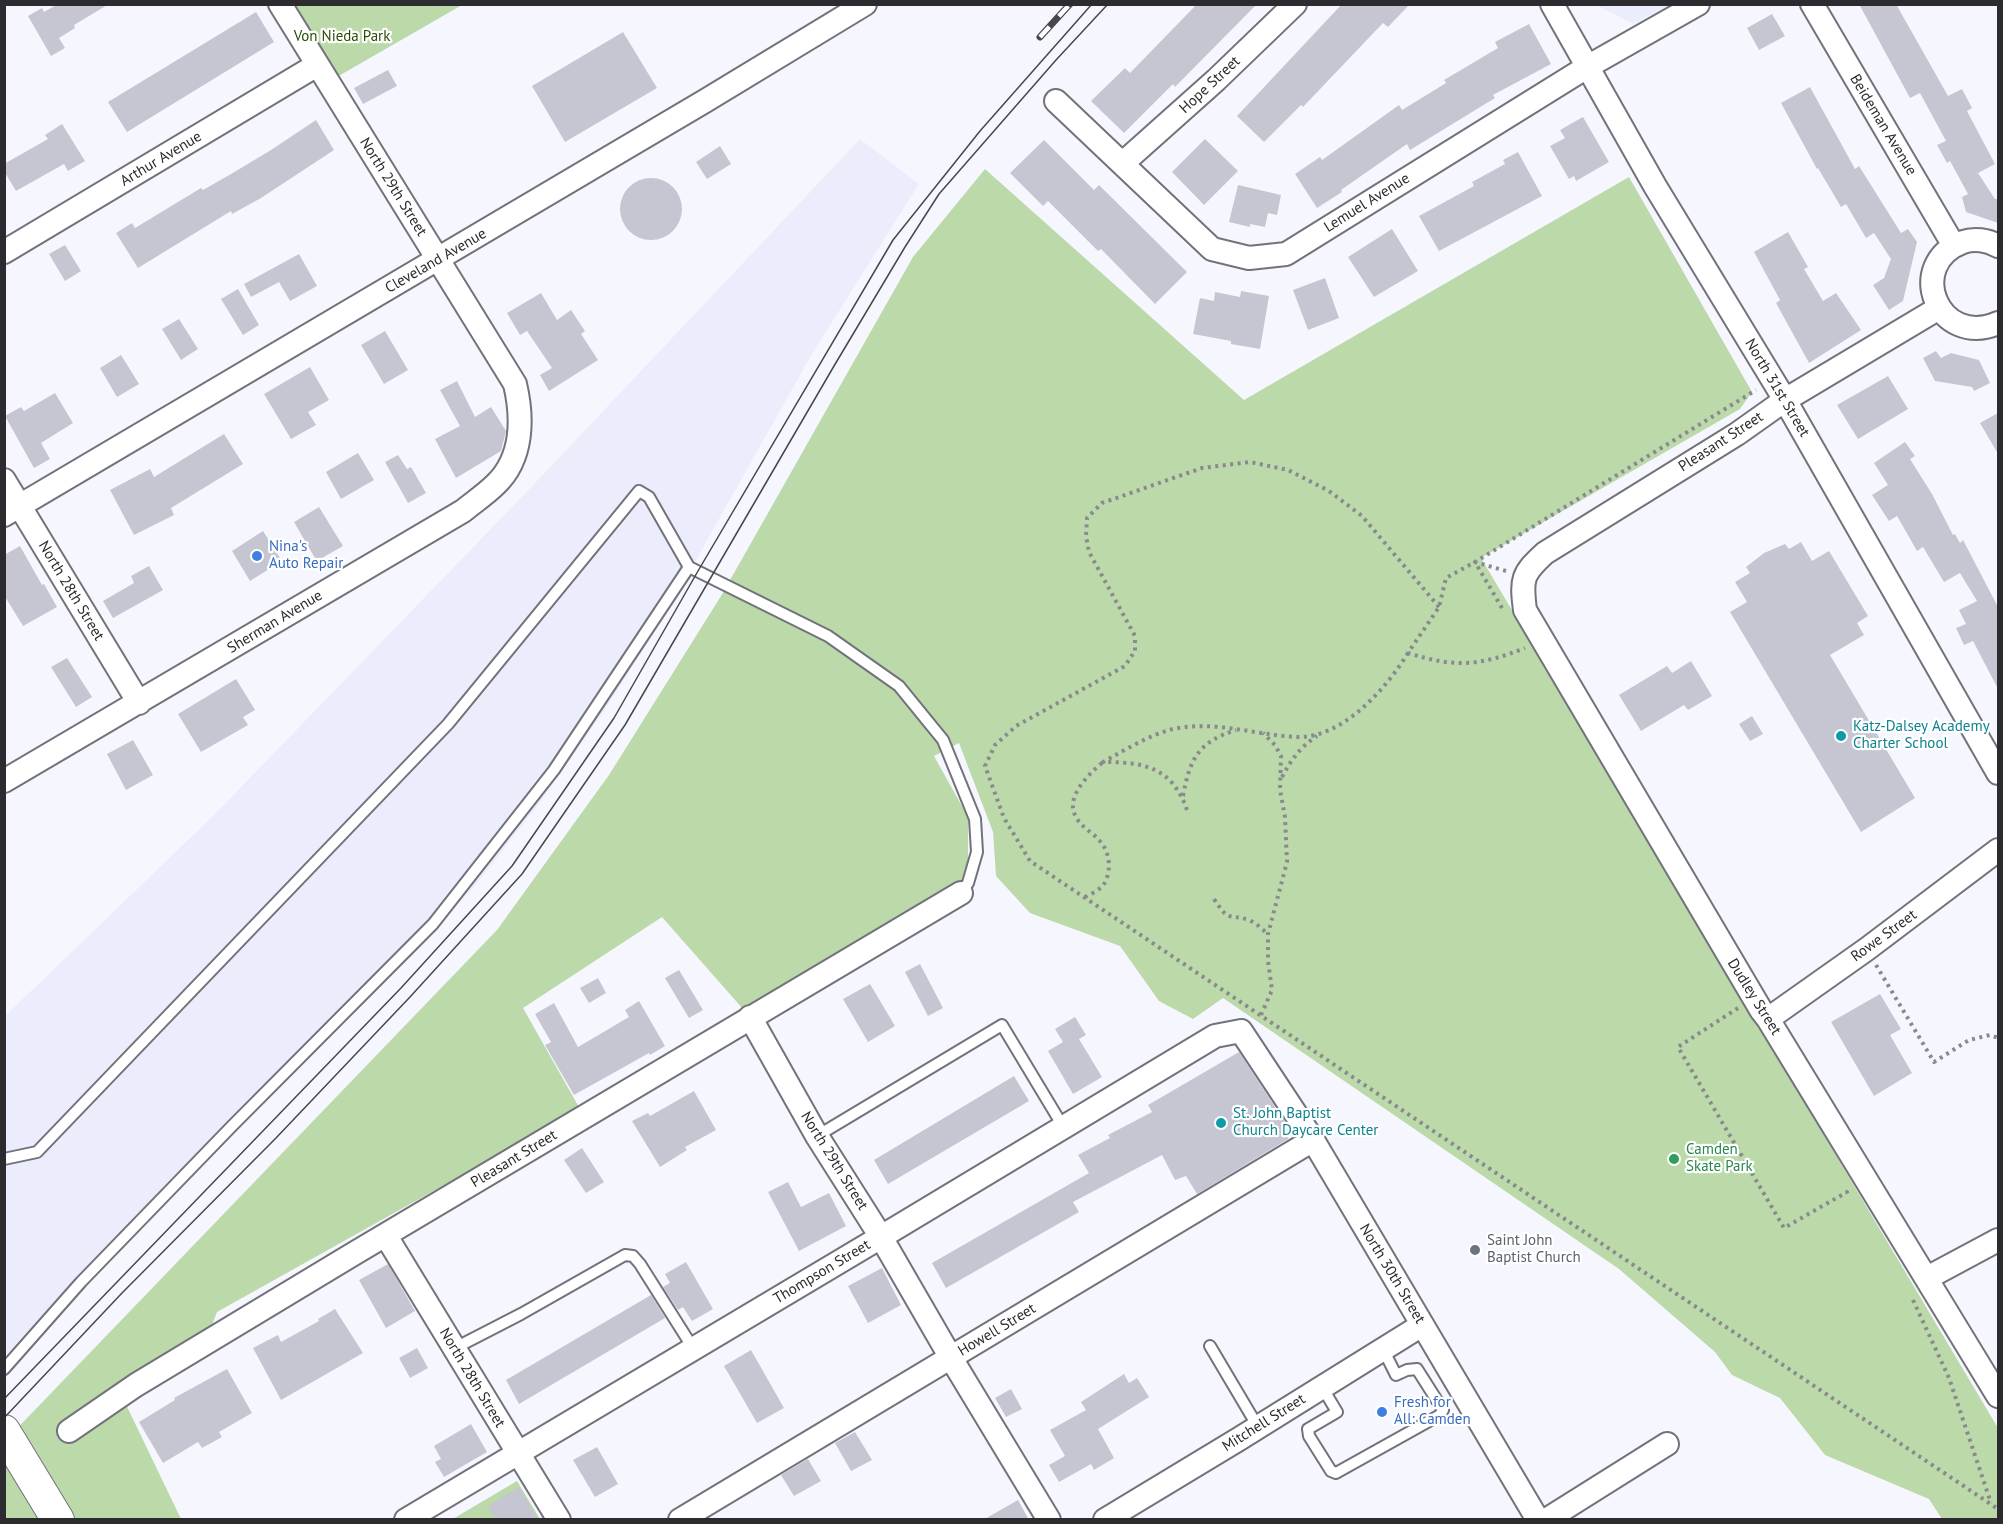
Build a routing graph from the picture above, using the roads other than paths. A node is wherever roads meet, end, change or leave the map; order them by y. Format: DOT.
graph roads {
  1 [pos="280,4"];
  2 [pos="865,4"];
  3 [pos="1295,4"];
  4 [pos="1552,4"];
  5 [pos="1698,4"];
  6 [pos="1812,4"];
  7 [pos="317,65"];
  8 [pos="1587,67"];
  9 [pos="1056,101"];
  10 [pos="1123,163"];
  11 [pos="1954,246"];
  12 [pos="1998,246"];
  13 [pos="4,252"];
  14 [pos="438,260"];
  15 [pos="1939,308"];
  16 [pos="1998,323"];
  17 [pos="1785,400"];
  18 [pos="518,438"];
  19 [pos="4,480"];
  20 [pos="12,510"];
  21 [pos="689,567"];
  22 [pos="1523,584"];
  23 [pos="139,703"];
  24 [pos="1998,773"];
  25 [pos="4,781"];
  26 [pos="1998,850"];
  27 [pos="962,893"];
  28 [pos="750,1017"];
  29 [pos="1768,1019"];
  30 [pos="1241,1030"];
  31 [pos="1065,1128"];
  32 [pos="817,1136"];
  33 [pos="1313,1140"];
  34 [pos="4,1159"];
  35 [pos="386,1236"];
  36 [pos="881,1237"];
  37 [pos="1998,1240"];
  38 [pos="1927,1278"];
  39 [pos="1422,1324"];
  40 [pos="1210,1346"];
  41 [pos="455,1348"];
  42 [pos="693,1348"];
  43 [pos="1383,1349"];
  44 [pos="951,1358"];
  45 [pos="4,1369"];
  46 [pos="1322,1387"];
  47 [pos="1998,1396"];
  48 [pos="1258,1427"];
  49 [pos="4,1431"];
  50 [pos="69,1431"];
  51 [pos="1667,1444"];
  52 [pos="518,1452"];
  53 [pos="1116,1517"];
  54 [pos="58,1520"];
  55 [pos="406,1520"];
  56 [pos="559,1520"];
  57 [pos="680,1520"];
  58 [pos="1049,1520"];
  59 [pos="1538,1520"];
  60 [pos="1546,1520"];
  1 -- 7 [label="street, North 29th Street"];
  2 -- 14 [label="street, Cleveland Avenue"];
  3 -- 10 [label="street, Hope Street"];
  4 -- 8 [label="street, North 31st Street"];
  5 -- 8 [label="street, Lemuel Avenue"];
  6 -- 11 [label="street, Beideman Avenue"];
  7 -- 13 [label="street, Arthur Avenue"];
  7 -- 14 [label="street, North 29th Street"];
  8 -- 10 [label="street, Lemuel Avenue"];
  8 -- 17 [label="street, North 31st Street"];
  9 -- 10 [label="street, Lemuel Avenue"];
  11 -- 12 [label="street"];
  11 -- 15 [label="street"];
  14 -- 18 [label="street, North 29th Street"];
  14 -- 20 [label="street, Cleveland Avenue"];
  15 -- 16 [label="street"];
  15 -- 17 [label="street, Pleasant Street"];
  17 -- 22 [label="street, Pleasant Street"];
  17 -- 24 [label="street, North 31st Street"];
  18 -- 23 [label="street, Sherman Avenue"];
  19 -- 20 [label="street, North 28th Street"];
  20 -- 23 [label="street, North 28th Street"];
  21 -- 27 [label="lane"];
  21 -- 34 [label="lane"];
  21 -- 45 [label="lane"];
  22 -- 29 [label="street, Dudley Street"];
  23 -- 25 [label="street, Sherman Avenue"];
  26 -- 29 [label="street, Rowe Street"];
  27 -- 28 [label="street, Pleasant Street"];
  28 -- 32 [label="street, North 29th Street"];
  28 -- 35 [label="street, Pleasant Street"];
  29 -- 38 [label="street, Dudley Street"];
  30 -- 31 [label="street, Thompson Street"];
  30 -- 33 [label="street, North 30th Street"];
  31 -- 32 [label="lane"];
  31 -- 36 [label="street, Thompson Street"];
  32 -- 36 [label="street, North 29th Street"];
  33 -- 39 [label="street, North 30th Street"];
  33 -- 44 [label="street, Howell Street"];
  35 -- 41 [label="street, North 28th Street"];
  35 -- 50 [label="street, Pleasant Street"];
  36 -- 42 [label="street, Thompson Street"];
  36 -- 44 [label="street, North 29th Street"];
  37 -- 38 [label="street"];
  38 -- 47 [label="street, Dudley Street"];
  39 -- 43 [label="street, Mitchell Street"];
  39 -- 59 [label="street, North 30th Street"];
  40 -- 48 [label="lane"];
  41 -- 42 [label="lane"];
  41 -- 52 [label="street, North 28th Street"];
  42 -- 52 [label="street, Thompson Street"];
  43 -- 46 [label="street, Mitchell Street"];
  43 -- 46 [label="lane"];
  44 -- 57 [label="street, Howell Street"];
  44 -- 58 [label="street, North 29th Street"];
  46 -- 48 [label="street, Mitchell Street"];
  48 -- 53 [label="street, Mitchell Street"];
  49 -- 54 [label="main road"];
  51 -- 60 [label="street"];
  52 -- 55 [label="street, Thompson Street"];
  52 -- 56 [label="street, North 28th Street"];
}
